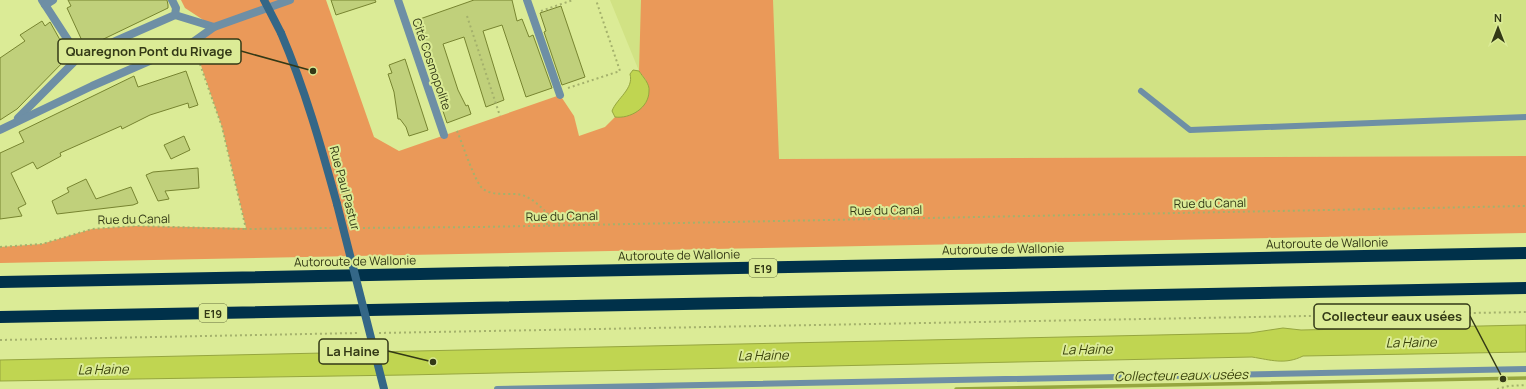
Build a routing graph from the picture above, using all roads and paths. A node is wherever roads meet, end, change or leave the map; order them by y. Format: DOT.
graph roads {
  1 [pos="53,0"];
  2 [pos="172,0"];
  3 [pos="264,0"];
  4 [pos="289,0"];
  5 [pos="398,0"];
  6 [pos="527,0"];
  7 [pos="573,0"];
  8 [pos="596,0"];
  9 [pos="44,3"];
  10 [pos="175,11"];
  11 [pos="532,14"];
  12 [pos="467,16"];
  13 [pos="214,27"];
  14 [pos="193,42"];
  15 [pos="79,57"];
  16 [pos="1142,91"];
  17 [pos="560,93"];
  18 [pos="500,116"];
  19 [pos="1526,117"];
  20 [pos="13,123"];
  21 [pos="0,130"];
  22 [pos="457,131"];
  23 [pos="444,135"];
  24 [pos="1526,206"];
  25 [pos="547,213"];
  26 [pos="562,225"];
  27 [pos="547,226"];
  28 [pos="340,228"];
  29 [pos="347,228"];
  30 [pos="246,229"];
  31 [pos="0,247"];
  32 [pos="1526,253"];
  33 [pos="0,282"];
  34 [pos="1526,288"];
  35 [pos="1526,312"];
  36 [pos="0,317"];
  37 [pos="360,333"];
  38 [pos="376,333"];
  39 [pos="0,340"];
  40 [pos="1526,369"];
  41 [pos="1526,385"];
  42 [pos="384,389"];
  43 [pos="497,389"];
  44 [pos="1497,389"];
  1 -- 9 [label="street"];
  2 -- 10 [label="street"];
  3 -- 42 [label="main road, Rue Paul Pastur, bridge"];
  4 -- 13 [label="street"];
  5 -- 23 [label="street, Cité Cosmopolite"];
  6 -- 11 [label="street"];
  7 -- 11 [label="path"];
  8 -- 17 [label="path"];
  9 -- 15 [label="street"];
  10 -- 13 [label="street"];
  10 -- 15 [label="street"];
  11 -- 17 [label="street"];
  12 -- 18 [label="path"];
  13 -- 14 [label="street"];
  14 -- 20 [label="street"];
  14 -- 30 [label="path"];
  15 -- 20 [label="street"];
  16 -- 19 [label="lane"];
  20 -- 21 [label="street"];
  22 -- 25 [label="path"];
  24 -- 26 [label="path, Rue du Canal"];
  25 -- 26 [label="path"];
  25 -- 27 [label="path"];
  26 -- 27 [label="path, Rue du Canal"];
  27 -- 29 [label="path, Rue du Canal"];
  28 -- 30 [label="path, Rue du Canal"];
  30 -- 31 [label="path, Rue du Canal"];
  32 -- 33 [label="highway, Autoroute de Wallonie / E19"];
  34 -- 36 [label="highway, E19"];
  35 -- 38 [label="path"];
  37 -- 39 [label="path"];
  40 -- 43 [label="lane"];
  41 -- 44 [label="path"];
}
